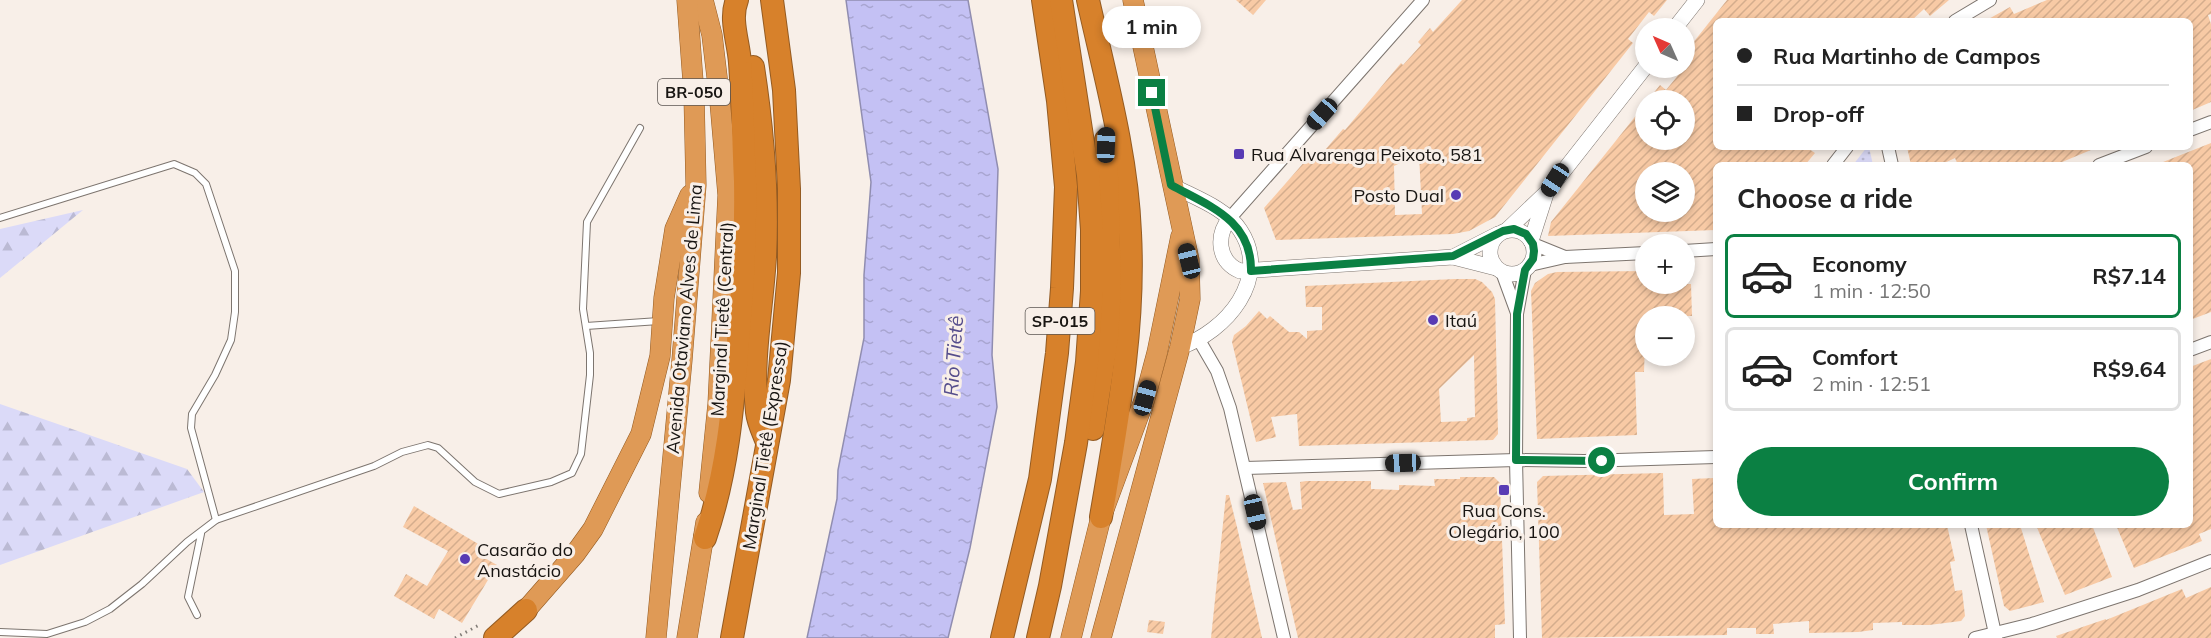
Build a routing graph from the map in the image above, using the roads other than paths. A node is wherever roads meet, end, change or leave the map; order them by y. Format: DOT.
graph roads {
  1 [pos="687,0"];
  2 [pos="703,0"];
  3 [pos="738,0"];
  4 [pos="743,0"];
  5 [pos="772,0"];
  6 [pos="1043,0"];
  7 [pos="1061,0"];
  8 [pos="1088,0"];
  9 [pos="1133,0"];
  10 [pos="1423,0"];
  11 [pos="1697,0"];
  12 [pos="1990,0"];
  13 [pos="1683,18"];
  14 [pos="1959,18"];
  15 [pos="1637,78"];
  16 [pos="1108,91"];
  17 [pos="2211,122"];
  18 [pos="640,128"];
  19 [pos="2193,129"];
  20 [pos="1845,150"];
  21 [pos="2138,150"];
  22 [pos="1835,162"];
  23 [pos="2107,162"];
  24 [pos="696,185"];
  25 [pos="1171,185"];
  26 [pos="1547,192"];
  27 [pos="0,218"];
  28 [pos="1230,218"];
  29 [pos="1182,231"];
  30 [pos="1503,232"];
  31 [pos="1532,243"];
  32 [pos="1713,249"];
  33 [pos="1695,250"];
  34 [pos="1635,254"];
  35 [pos="1453,256"];
  36 [pos="1564,257"];
  37 [pos="1528,267"];
  38 [pos="1499,270"];
  39 [pos="1251,271"];
  40 [pos="1517,314"];
  41 [pos="662,321"];
  42 [pos="586,326"];
  43 [pos="1199,340"];
  44 [pos="2211,342"];
  45 [pos="1180,347"];
  46 [pos="2193,349"];
  47 [pos="768,445"];
  48 [pos="1713,457"];
  49 [pos="1516,460"];
  50 [pos="1245,468"];
  51 [pos="1101,517"];
  52 [pos="216,520"];
  53 [pos="1972,528"];
  54 [pos="201,534"];
  55 [pos="705,538"];
  56 [pos="2211,561"];
  57 [pos="1050,585"];
  58 [pos="526,610"];
  59 [pos="197,615"];
  60 [pos="489,630"];
  61 [pos="0,632"];
  62 [pos="1996,635"];
  63 [pos="656,638"];
  64 [pos="687,638"];
  65 [pos="732,638"];
  66 [pos="1002,638"];
  67 [pos="1038,638"];
  68 [pos="1071,638"];
  69 [pos="1101,638"];
  70 [pos="1284,638"];
  71 [pos="1520,638"];
  72 [pos="1975,638"];
  1 -- 24 [label="highway, Avenida Otaviano Alves de Lima / BR-050"];
  2 -- 55 [label="highway, Marginal Tietê (Central)"];
  3 -- 55 [label="highway"];
  4 -- 47 [label="highway"];
  5 -- 47 [label="highway, Marginal Tietê (Expressa)"];
  6 -- 66 [label="highway, SP-015"];
  7 -- 57 [label="highway"];
  8 -- 16 [label="highway"];
  9 -- 25 [label="highway"];
  10 -- 28 [label="street"];
  11 -- 13 [label="street"];
  12 -- 14 [label="street"];
  15 -- 26 [label="street"];
  16 -- 51 [label="highway"];
  16 -- 57 [label="highway"];
  17 -- 19 [label="street"];
  18 -- 42 [label="lane"];
  20 -- 22 [label="street"];
  21 -- 23 [label="street"];
  24 -- 41 [label="highway"];
  24 -- 63 [label="highway, Avenida Otaviano Alves de Lima"];
  25 -- 28 [label="street"];
  25 -- 29 [label="highway"];
  26 -- 30 [label="street"];
  26 -- 31 [label="street"];
  27 -- 52 [label="lane"];
  28 -- 39 [label="street"];
  28 -- 39 [label="street"];
  29 -- 45 [label="highway"];
  29 -- 51 [label="highway"];
  30 -- 31 [label="street"];
  30 -- 35 [label="street"];
  30 -- 38 [label="street"];
  31 -- 36 [label="street"];
  31 -- 37 [label="street"];
  32 -- 33 [label="street"];
  34 -- 36 [label="street"];
  35 -- 38 [label="street"];
  35 -- 39 [label="street"];
  36 -- 37 [label="street"];
  37 -- 38 [label="street"];
  37 -- 40 [label="street"];
  38 -- 40 [label="street"];
  39 -- 43 [label="street"];
  40 -- 49 [label="street"];
  41 -- 42 [label="lane"];
  41 -- 58 [label="highway"];
  42 -- 52 [label="lane"];
  43 -- 45 [label="street"];
  43 -- 50 [label="street"];
  44 -- 46 [label="street"];
  45 -- 69 [label="highway"];
  47 -- 65 [label="highway, Marginal Tietê (Expressa)"];
  48 -- 49 [label="street"];
  49 -- 50 [label="street"];
  49 -- 71 [label="street"];
  50 -- 70 [label="street"];
  51 -- 68 [label="highway"];
  52 -- 54 [label="lane"];
  53 -- 62 [label="street"];
  54 -- 59 [label="lane"];
  54 -- 61 [label="lane"];
  55 -- 64 [label="highway, Marginal Tietê (Central)"];
  56 -- 62 [label="street"];
  57 -- 67 [label="highway"];
  58 -- 60 [label="highway"];
  62 -- 72 [label="street"];
}
